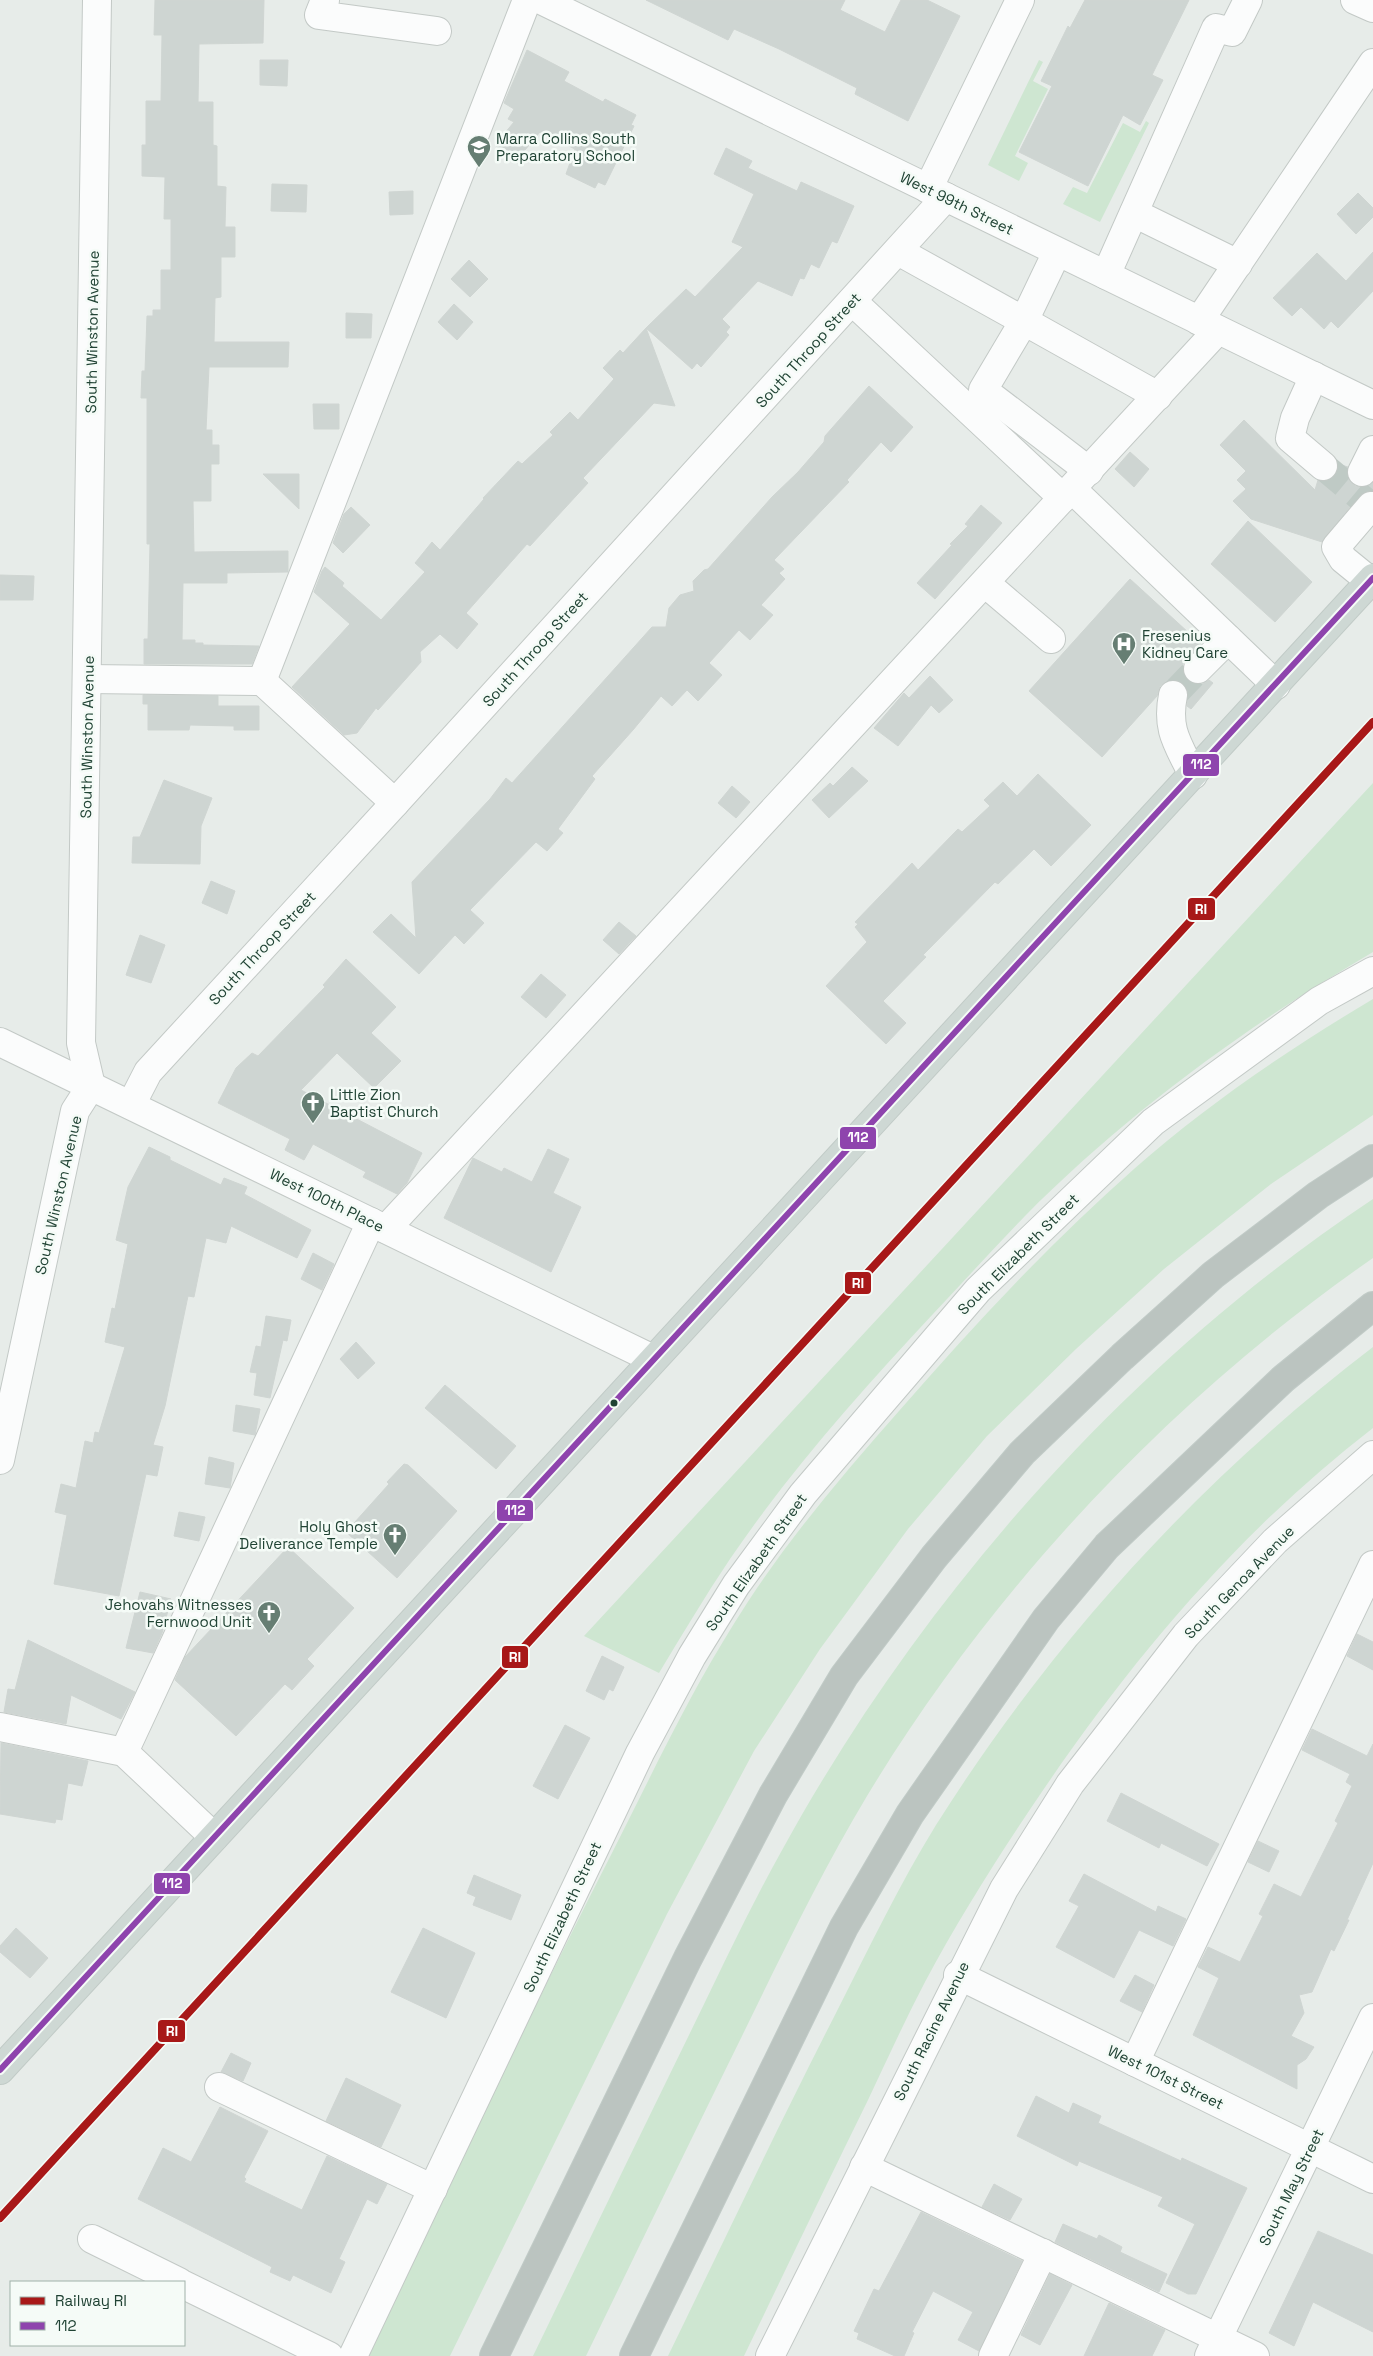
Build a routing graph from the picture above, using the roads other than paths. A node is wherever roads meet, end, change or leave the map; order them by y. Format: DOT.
graph roads {
  1 [pos="97,0"];
  2 [pos="325,0"];
  3 [pos="527,0"];
  4 [pos="541,0"];
  5 [pos="1248,0"];
  6 [pos="1355,0"];
  7 [pos="1015,2"];
  8 [pos="1373,8"];
  9 [pos="437,31"];
  10 [pos="1373,63"];
  11 [pos="937,193"];
  12 [pos="1134,213"];
  13 [pos="898,251"];
  14 [pos="1057,252"];
  15 [pos="1238,264"];
  16 [pos="1106,275"];
  17 [pos="852,301"];
  18 [pos="1024,321"];
  19 [pos="1209,326"];
  20 [pos="1314,376"];
  21 [pos="1158,396"];
  22 [pos="1373,405"];
  23 [pos="1323,466"];
  24 [pos="1075,486"];
  25 [pos="1370,505"];
  26 [pos="1371,580"];
  27 [pos="985,583"];
  28 [pos="1051,639"];
  29 [pos="1228,639"];
  30 [pos="1198,669"];
  31 [pos="88,679"];
  32 [pos="262,681"];
  33 [pos="1276,685"];
  34 [pos="1173,695"];
  35 [pos="1193,775"];
  36 [pos="396,803"];
  37 [pos="1373,971"];
  38 [pos="0,1042"];
  39 [pos="91,1086"];
  40 [pos="131,1105"];
  41 [pos="1373,1159"];
  42 [pos="378,1225"];
  43 [pos="1373,1306"];
  44 [pos="653,1359"];
  45 [pos="1373,1455"];
  46 [pos="0,1460"];
  47 [pos="1373,1565"];
  48 [pos="1118,1721"];
  49 [pos="0,1727"];
  50 [pos="124,1752"];
  51 [pos="214,1836"];
  52 [pos="958,1975"];
  53 [pos="1373,2018"];
  54 [pos="1135,2062"];
  55 [pos="0,2070"];
  56 [pos="219,2087"];
  57 [pos="1310,2148"];
  58 [pos="864,2167"];
  59 [pos="1373,2179"];
  60 [pos="433,2189"];
  61 [pos="92,2239"];
  62 [pos="1043,2254"];
  63 [pos="177,2281"];
  64 [pos="185,2285"];
  65 [pos="1213,2347"];
  66 [pos="329,2356"];
  67 [pos="354,2356"];
  68 [pos="494,2356"];
  69 [pos="634,2356"];
  70 [pos="770,2356"];
  71 [pos="993,2356"];
  72 [pos="1255,2356"];
  1 -- 31 [label="street, South Winston Avenue"];
  2 -- 9 [label="street"];
  3 -- 32 [label="street"];
  4 -- 11 [label="street, West 99th Street"];
  5 -- 12 [label="street"];
  6 -- 8 [label="street"];
  7 -- 11 [label="street, South Throop Street"];
  10 -- 15 [label="street"];
  11 -- 13 [label="street, South Throop Street"];
  11 -- 14 [label="street, West 99th Street"];
  12 -- 15 [label="street"];
  12 -- 16 [label="street"];
  13 -- 17 [label="street, South Throop Street"];
  13 -- 18 [label="street"];
  14 -- 16 [label="street, West 99th Street"];
  14 -- 18 [label="street"];
  15 -- 19 [label="street"];
  16 -- 19 [label="street, West 99th Street"];
  17 -- 24 [label="street"];
  17 -- 36 [label="street, South Throop Street"];
  18 -- 21 [label="street"];
  18 -- 24 [label="street"];
  19 -- 20 [label="street, West 99th Street"];
  19 -- 21 [label="street"];
  20 -- 22 [label="street, West 99th Street"];
  20 -- 23 [label="street"];
  21 -- 24 [label="street"];
  24 -- 27 [label="street"];
  24 -- 29 [label="street"];
  25 -- 26 [label="street"];
  26 -- 33 [label="main road"];
  27 -- 28 [label="street"];
  27 -- 42 [label="street"];
  29 -- 30 [label="street"];
  29 -- 33 [label="street"];
  31 -- 32 [label="street"];
  31 -- 39 [label="street, South Winston Avenue"];
  32 -- 36 [label="street"];
  33 -- 35 [label="main road"];
  34 -- 35 [label="street"];
  35 -- 44 [label="main road"];
  36 -- 40 [label="street, South Throop Street"];
  37 -- 60 [label="street, South Elizabeth Street"];
  38 -- 39 [label="street, West 100th Place"];
  39 -- 40 [label="street, West 100th Place"];
  39 -- 46 [label="street, South Winston Avenue"];
  40 -- 42 [label="street, West 100th Place"];
  41 -- 68 [label="highway"];
  42 -- 44 [label="street, West 100th Place"];
  42 -- 50 [label="street"];
  43 -- 69 [label="highway"];
  44 -- 51 [label="main road"];
  45 -- 48 [label="street, South Genoa Avenue"];
  47 -- 54 [label="street"];
  48 -- 52 [label="street, South Racine Avenue"];
  49 -- 50 [label="street"];
  50 -- 51 [label="street"];
  51 -- 55 [label="main road"];
  52 -- 54 [label="street, West 101st Street"];
  52 -- 58 [label="street, South Racine Avenue"];
  53 -- 57 [label="street, South May Street"];
  54 -- 57 [label="street, West 101st Street"];
  56 -- 60 [label="street"];
  57 -- 59 [label="street, West 101st Street"];
  57 -- 65 [label="street, South May Street"];
  58 -- 62 [label="street"];
  58 -- 70 [label="street, South Racine Avenue"];
  60 -- 67 [label="street, South Elizabeth Street"];
  61 -- 63 [label="street"];
  62 -- 65 [label="street"];
  62 -- 71 [label="street"];
  64 -- 66 [label="street"];
  65 -- 72 [label="street"];
}
